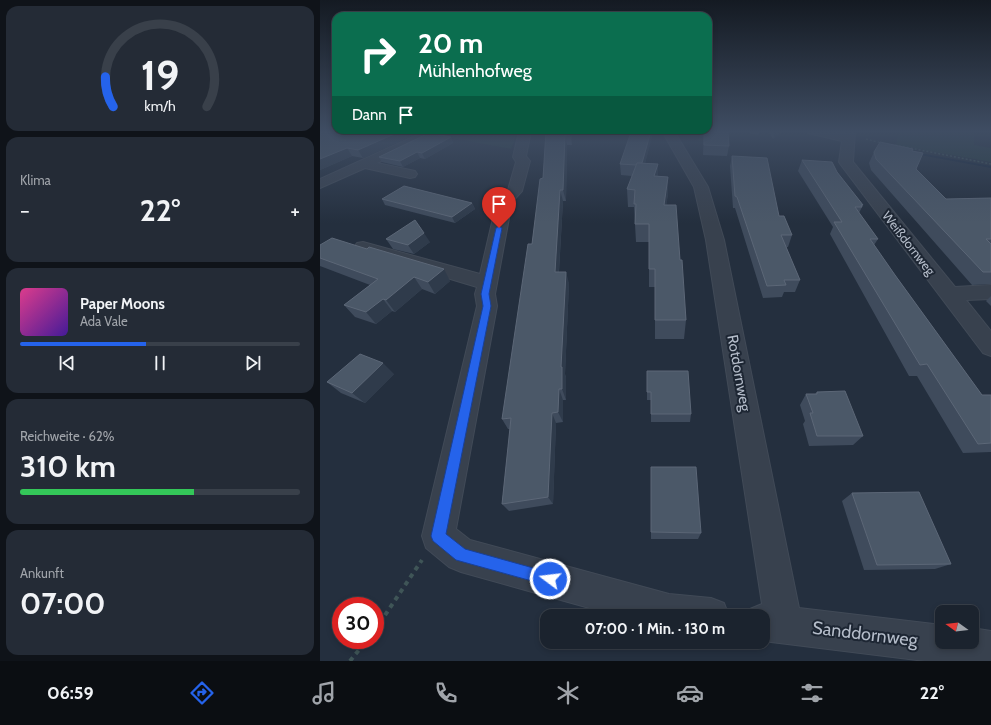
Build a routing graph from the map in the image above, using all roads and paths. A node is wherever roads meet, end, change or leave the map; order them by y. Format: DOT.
graph roads {
  1 [pos="368,162"];
  2 [pos="523,162"];
  3 [pos="687,162"];
  4 [pos="846,162"];
  5 [pos="980,162"];
  6 [pos="363,164"];
  7 [pos="991,164"];
  8 [pos="410,174"];
  9 [pos="320,184"];
  10 [pos="363,247"];
  11 [pos="487,283"];
  12 [pos="991,292"];
  13 [pos="948,294"];
  14 [pos="991,347"];
  15 [pos="438,536"];
  16 [pos="658,609"];
  17 [pos="384,617"];
  18 [pos="774,623"];
  19 [pos="360,649"];
  20 [pos="991,650"];
  21 [pos="350,661"];
  1 -- 6 [label="street"];
  2 -- 11 [label="street"];
  3 -- 18 [label="street, Rotdornweg"];
  4 -- 13 [label="street, Weißdornweg"];
  5 -- 7 [label="path"];
  6 -- 8 [label="street"];
  6 -- 9 [label="street"];
  10 -- 11 [label="street"];
  11 -- 15 [label="street"];
  12 -- 13 [label="street"];
  13 -- 14 [label="street, Weißdornweg"];
  15 -- 16 [label="street"];
  15 -- 17 [label="path"];
  18 -- 20 [label="street, Sanddornweg"];
  19 -- 21 [label="path"];
}
